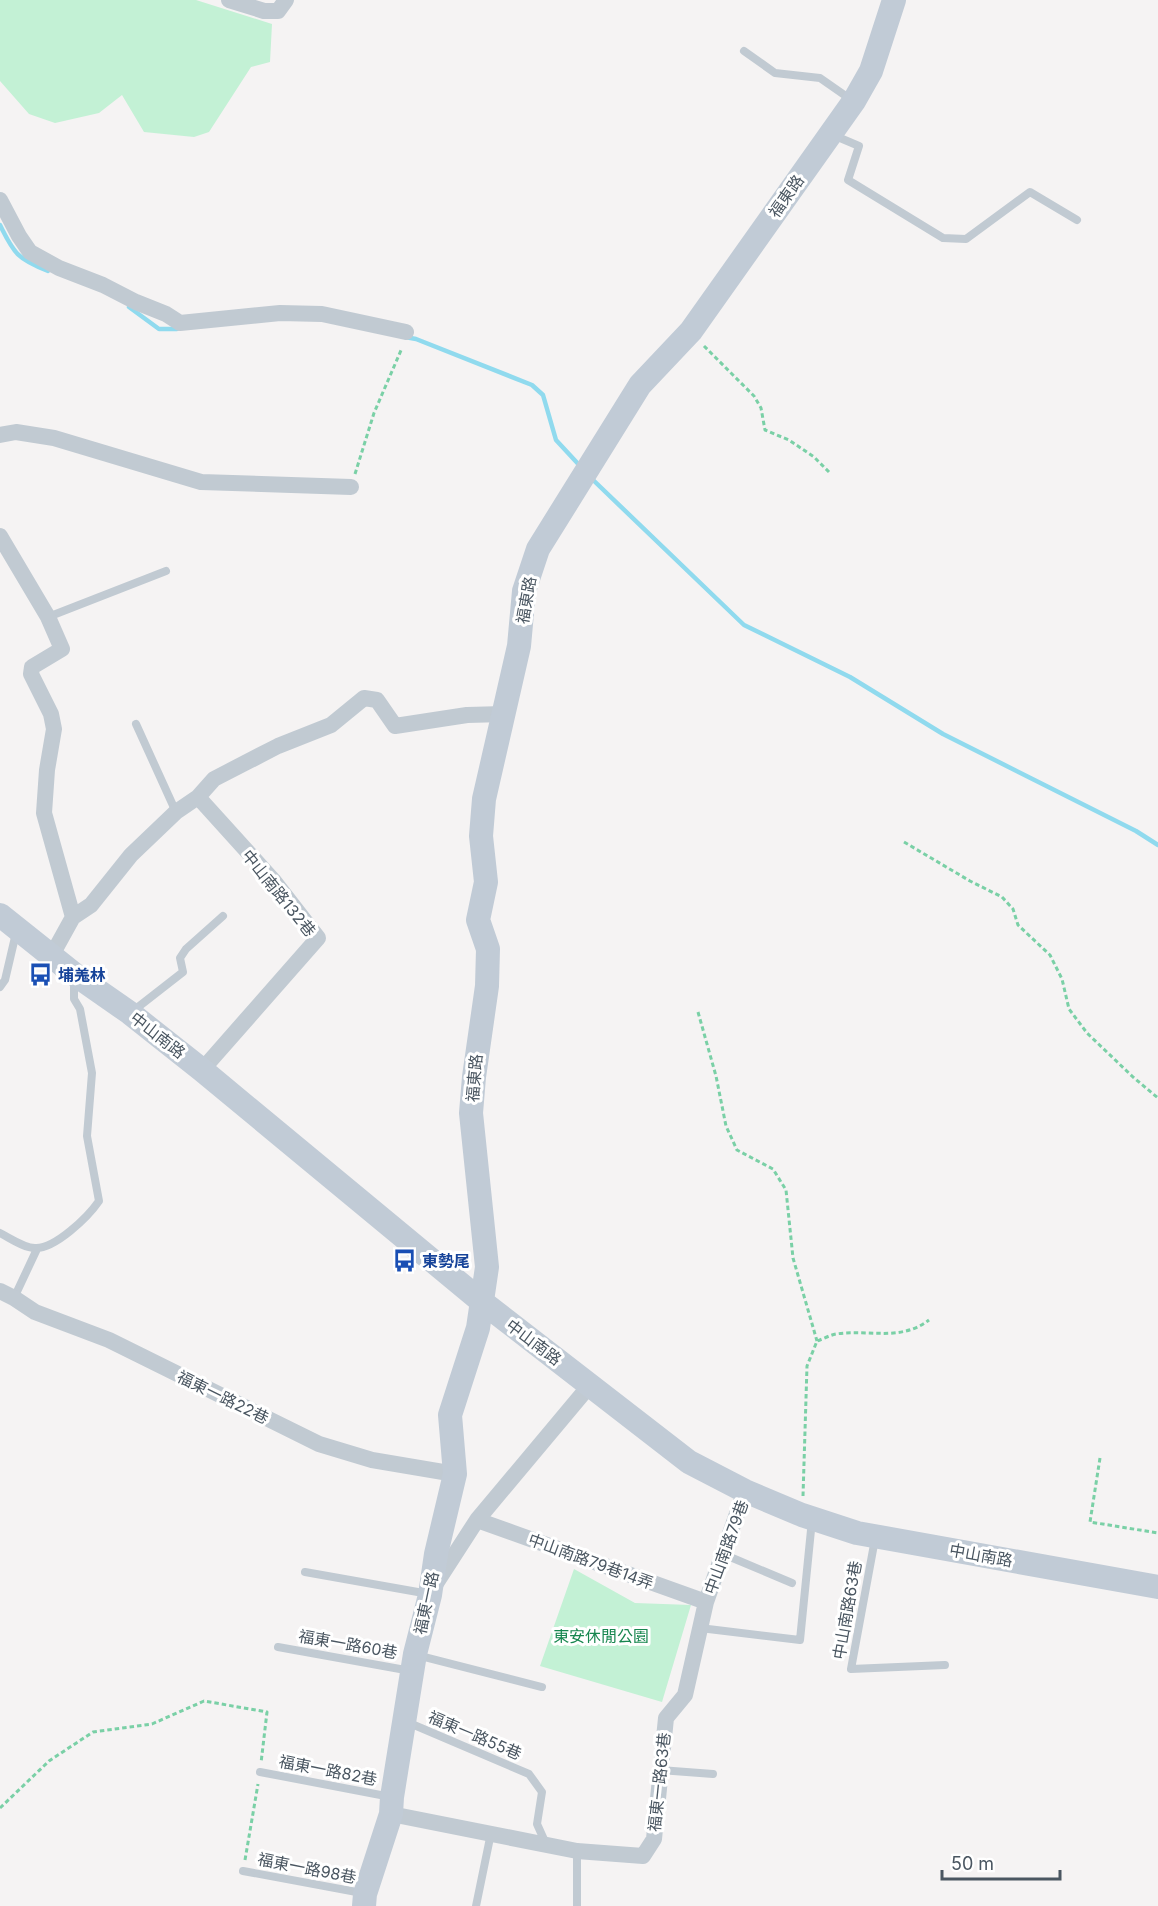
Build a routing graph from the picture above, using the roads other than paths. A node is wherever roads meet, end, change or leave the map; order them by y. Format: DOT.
graph roads {
  1 [pos="229,0"];
  2 [pos="286,0"];
  3 [pos="894,0"];
  4 [pos="744,51"];
  5 [pos="854,101"];
  6 [pos="830,133"];
  7 [pos="0,200"];
  8 [pos="1077,220"];
  9 [pos="406,332"];
  10 [pos="0,435"];
  11 [pos="351,487"];
  12 [pos="0,536"];
  13 [pos="166,571"];
  14 [pos="48,617"];
  15 [pos="504,714"];
  16 [pos="136,724"];
  17 [pos="198,797"];
  18 [pos="176,812"];
  19 [pos="223,916"];
  20 [pos="73,917"];
  21 [pos="9,922"];
  22 [pos="52,955"];
  23 [pos="74,974"];
  24 [pos="0,987"];
  25 [pos="130,1013"];
  26 [pos="202,1070"];
  27 [pos="0,1233"];
  28 [pos="37,1249"];
  29 [pos="7,1294"];
  30 [pos="481,1302"];
  31 [pos="590,1385"];
  32 [pos="455,1474"];
  33 [pos="745,1491"];
  34 [pos="807,1517"];
  35 [pos="477,1520"];
  36 [pos="875,1536"];
  37 [pos="723,1554"];
  38 [pos="305,1572"];
  39 [pos="792,1583"];
  40 [pos="1158,1587"];
  41 [pos="430,1594"];
  42 [pos="706,1602"];
  43 [pos="700,1628"];
  44 [pos="278,1647"];
  45 [pos="413,1663"];
  46 [pos="945,1665"];
  47 [pos="542,1687"];
  48 [pos="405,1721"];
  49 [pos="660,1770"];
  50 [pos="260,1772"];
  51 [pos="713,1774"];
  52 [pos="391,1805"];
  53 [pos="491,1833"];
  54 [pos="546,1845"];
  55 [pos="577,1851"];
  56 [pos="243,1871"];
  57 [pos="364,1900"];
  58 [pos="476,1906"];
  59 [pos="578,1906"];
  1 -- 2 [label="street"];
  3 -- 5 [label="street, 福東路"];
  4 -- 5 [label="lane"];
  5 -- 6 [label="street, 福東路"];
  6 -- 8 [label="lane"];
  6 -- 15 [label="street, 福東路"];
  7 -- 9 [label="street"];
  10 -- 11 [label="street"];
  12 -- 14 [label="street"];
  13 -- 14 [label="lane"];
  14 -- 20 [label="street"];
  15 -- 17 [label="street"];
  15 -- 30 [label="street, 福東路"];
  16 -- 18 [label="lane"];
  17 -- 18 [label="street"];
  17 -- 26 [label="street, 中山南路132巷"];
  18 -- 20 [label="street"];
  19 -- 25 [label="lane"];
  20 -- 22 [label="street"];
  21 -- 22 [label="street, 中山南路"];
  21 -- 24 [label="lane"];
  22 -- 23 [label="street, 中山南路"];
  23 -- 25 [label="street, 中山南路"];
  23 -- 28 [label="lane"];
  25 -- 26 [label="street, 中山南路"];
  26 -- 30 [label="street, 中山南路"];
  27 -- 28 [label="lane"];
  28 -- 29 [label="lane"];
  29 -- 32 [label="street, 福東一路22巷"];
  30 -- 31 [label="street, 中山南路"];
  30 -- 32 [label="street, 福東一路"];
  31 -- 33 [label="street, 中山南路"];
  31 -- 35 [label="street"];
  32 -- 41 [label="street, 福東一路"];
  33 -- 34 [label="street, 中山南路"];
  33 -- 37 [label="street, 中山南路79巷"];
  34 -- 36 [label="street, 中山南路"];
  34 -- 43 [label="lane"];
  35 -- 41 [label="street"];
  35 -- 42 [label="street, 中山南路79巷14弄"];
  36 -- 40 [label="street, 中山南路"];
  36 -- 46 [label="lane, 中山南路63巷"];
  37 -- 39 [label="lane"];
  37 -- 42 [label="street, 中山南路79巷"];
  38 -- 41 [label="lane"];
  41 -- 45 [label="street, 福東一路"];
  42 -- 43 [label="street, 福東一路63巷"];
  43 -- 49 [label="street, 福東一路63巷"];
  44 -- 45 [label="lane, 福東一路60巷"];
  45 -- 47 [label="lane, 福東一路60巷"];
  45 -- 48 [label="street, 福東一路"];
  48 -- 52 [label="street, 福東一路"];
  48 -- 54 [label="lane, 福東一路55巷"];
  49 -- 51 [label="lane"];
  49 -- 55 [label="street, 福東一路63巷"];
  50 -- 52 [label="lane, 福東一路82巷"];
  52 -- 53 [label="street, 福東一路63巷"];
  52 -- 57 [label="street, 福東一路"];
  53 -- 54 [label="street, 福東一路63巷"];
  53 -- 58 [label="lane"];
  54 -- 55 [label="street, 福東一路63巷"];
  55 -- 59 [label="lane"];
  56 -- 57 [label="lane, 福東一路98巷"];
}
